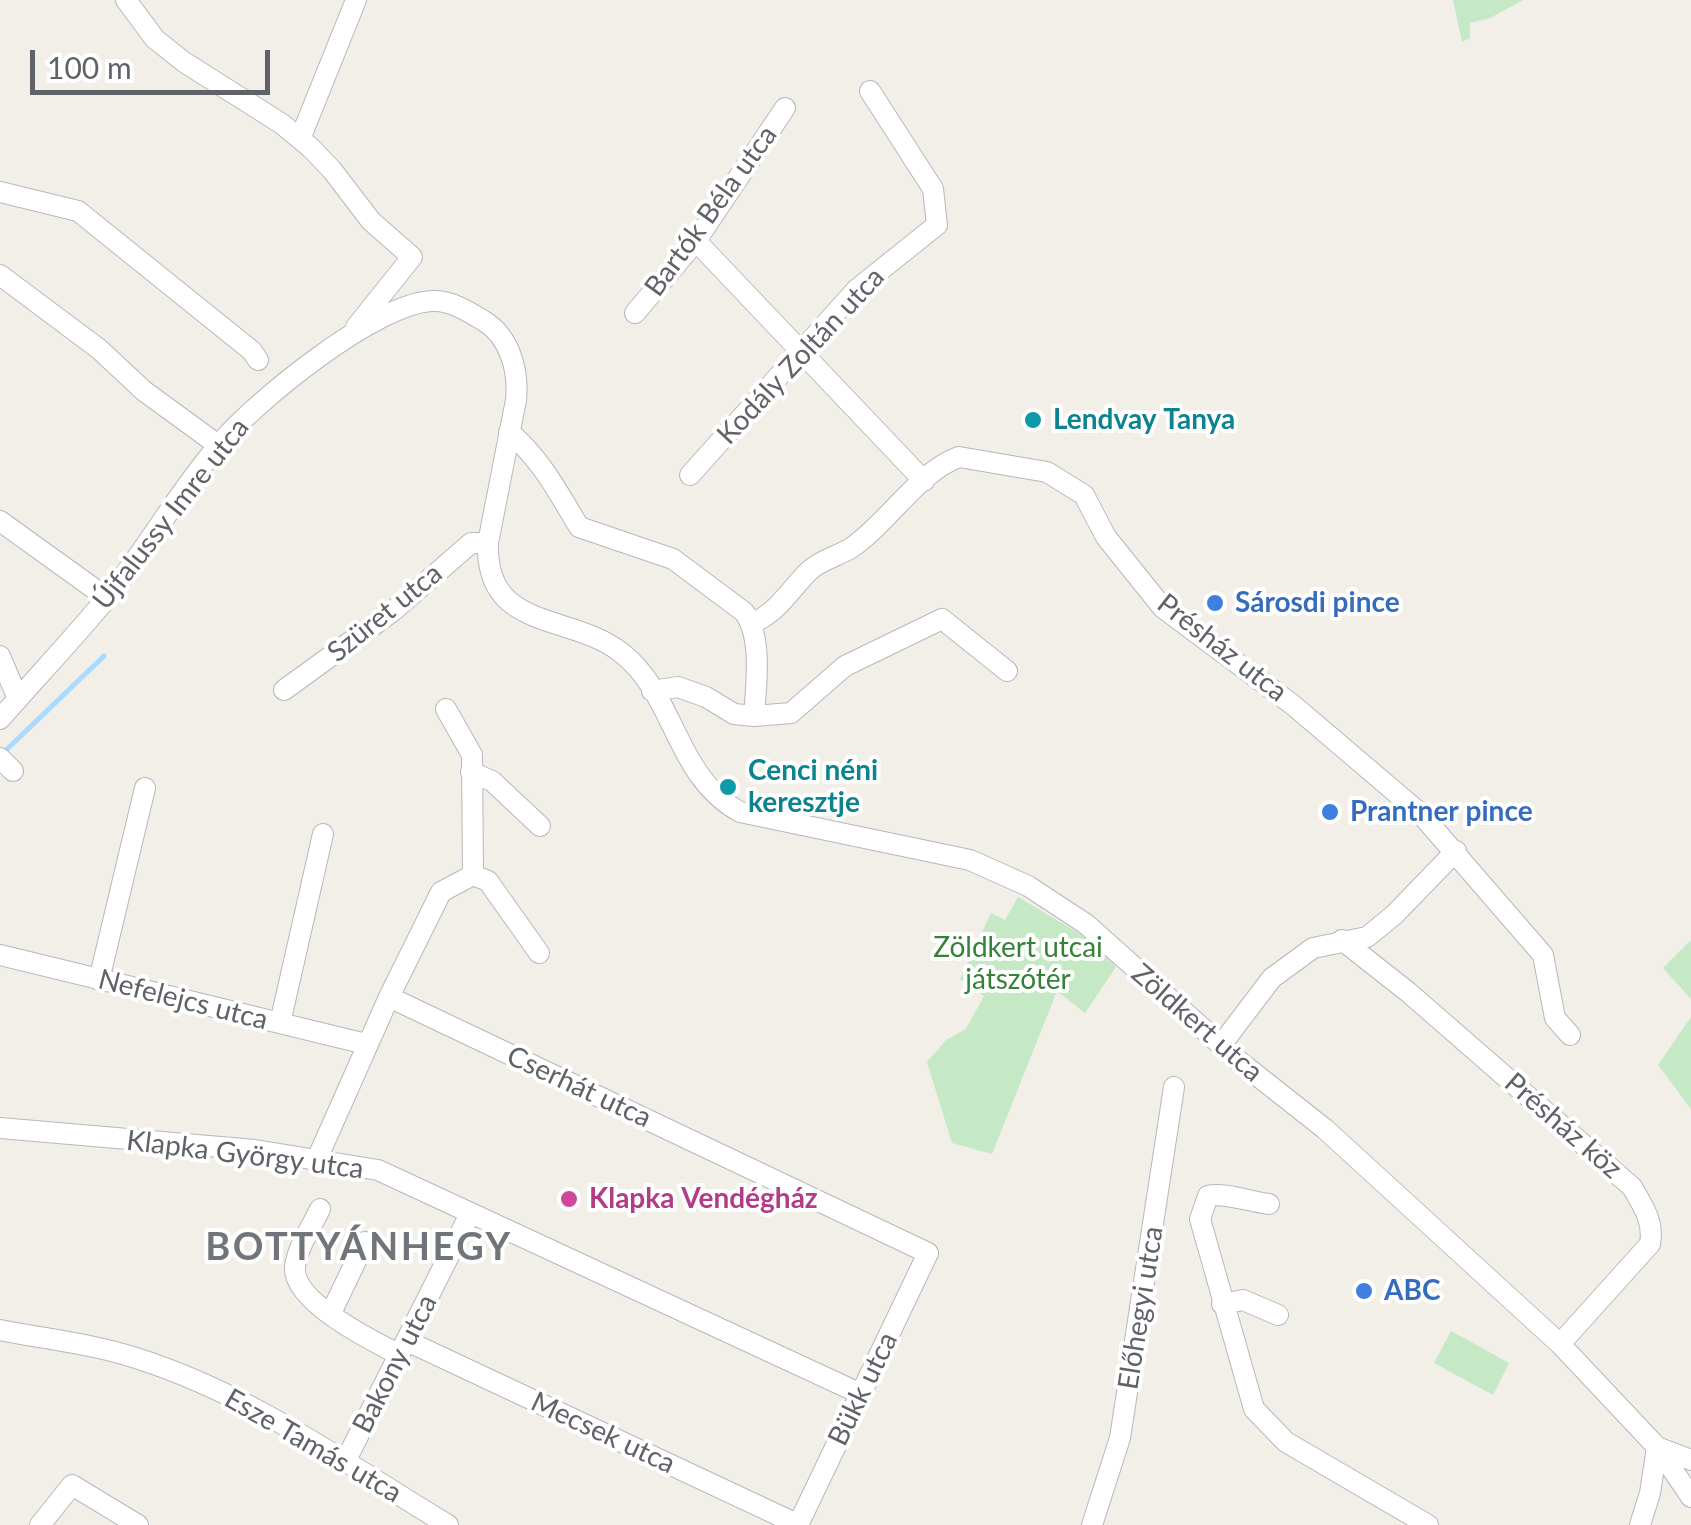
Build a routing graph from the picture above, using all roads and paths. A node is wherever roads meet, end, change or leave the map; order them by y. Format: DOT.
graph roads {
  1 [pos="126,0"];
  2 [pos="356,0"];
  3 [pos="870,92"];
  4 [pos="785,108"];
  5 [pos="300,139"];
  6 [pos="0,192"];
  7 [pos="696,241"];
  8 [pos="0,275"];
  9 [pos="635,312"];
  10 [pos="350,336"];
  11 [pos="802,349"];
  12 [pos="258,360"];
  13 [pos="510,432"];
  14 [pos="218,445"];
  15 [pos="690,475"];
  16 [pos="924,481"];
  17 [pos="0,522"];
  18 [pos="488,543"];
  19 [pos="487,566"];
  20 [pos="106,598"];
  21 [pos="752,623"];
  22 [pos="0,656"];
  23 [pos="1007,670"];
  24 [pos="284,690"];
  25 [pos="652,691"];
  26 [pos="18,699"];
  27 [pos="446,709"];
  28 [pos="754,716"];
  29 [pos="0,718"];
  30 [pos="471,772"];
  31 [pos="144,788"];
  32 [pos="540,826"];
  33 [pos="324,834"];
  34 [pos="1456,851"];
  35 [pos="473,875"];
  36 [pos="1342,940"];
  37 [pos="539,953"];
  38 [pos="0,955"];
  39 [pos="99,980"];
  40 [pos="389,997"];
  41 [pos="280,1024"];
  42 [pos="1570,1035"];
  43 [pos="366,1044"];
  44 [pos="1221,1045"];
  45 [pos="1174,1087"];
  46 [pos="0,1128"];
  47 [pos="317,1159"];
  48 [pos="1270,1204"];
  49 [pos="320,1209"];
  50 [pos="470,1214"];
  51 [pos="365,1242"];
  52 [pos="928,1254"];
  53 [pos="1222,1304"];
  54 [pos="331,1314"];
  55 [pos="1278,1315"];
  56 [pos="0,1330"];
  57 [pos="1560,1344"];
  58 [pos="403,1348"];
  59 [pos="861,1394"];
  60 [pos="1657,1447"];
  61 [pos="346,1460"];
  62 [pos="1691,1460"];
  63 [pos="1691,1497"];
  64 [pos="436,1522"];
  65 [pos="40,1525"];
  66 [pos="138,1525"];
  67 [pos="798,1525"];
  68 [pos="1092,1525"];
  69 [pos="1427,1525"];
  70 [pos="1640,1525"];
  1 -- 5 [label="street"];
  2 -- 5 [label="street"];
  3 -- 11 [label="street, Kodály Zoltán utca"];
  4 -- 7 [label="street, Bartók Béla utca"];
  5 -- 10 [label="street"];
  6 -- 12 [label="street"];
  7 -- 9 [label="street, Bartók Béla utca"];
  7 -- 11 [label="street"];
  8 -- 14 [label="street"];
  10 -- 13 [label="street, Újfalussy Imre utca"];
  10 -- 14 [label="street, Újfalussy Imre utca"];
  11 -- 15 [label="street, Kodály Zoltán utca"];
  11 -- 16 [label="street"];
  13 -- 18 [label="street, Újfalussy Imre utca"];
  13 -- 21 [label="street"];
  14 -- 20 [label="street, Újfalussy Imre utca"];
  16 -- 21 [label="street, Présház utca"];
  16 -- 34 [label="street, Présház utca"];
  17 -- 20 [label="street"];
  18 -- 19 [label="street, Újfalussy Imre utca"];
  18 -- 24 [label="street, Szüret utca"];
  19 -- 25 [label="street, Zöldkert utca"];
  20 -- 26 [label="street, Újfalussy Imre utca"];
  21 -- 28 [label="street"];
  22 -- 26 [label="street"];
  23 -- 28 [label="street"];
  25 -- 28 [label="street"];
  25 -- 44 [label="street, Zöldkert utca"];
  26 -- 29 [label="street, Újfalussy Imre utca"];
  27 -- 30 [label="street"];
  30 -- 32 [label="street"];
  30 -- 35 [label="street"];
  31 -- 39 [label="street"];
  33 -- 41 [label="street"];
  34 -- 36 [label="street"];
  34 -- 42 [label="street, Présház utca"];
  35 -- 37 [label="street"];
  35 -- 40 [label="street"];
  36 -- 44 [label="street"];
  36 -- 57 [label="street, Présház köz"];
  38 -- 39 [label="street, Nefelejcs utca"];
  39 -- 41 [label="street, Nefelejcs utca"];
  40 -- 43 [label="street"];
  40 -- 52 [label="street, Cserhát utca"];
  41 -- 43 [label="street, Nefelejcs utca"];
  43 -- 47 [label="street"];
  44 -- 57 [label="street, Zöldkert utca"];
  45 -- 68 [label="street, Előhegyi utca"];
  46 -- 47 [label="street, Klapka György utca"];
  47 -- 50 [label="street, Klapka György utca"];
  48 -- 53 [label="street"];
  49 -- 54 [label="street, Mecsek utca"];
  50 -- 58 [label="street, Bakony utca"];
  50 -- 59 [label="street, Klapka György utca"];
  51 -- 54 [label="street"];
  52 -- 59 [label="street, Bükk utca"];
  53 -- 55 [label="street"];
  53 -- 69 [label="street"];
  54 -- 58 [label="street, Mecsek utca"];
  56 -- 61 [label="street, Esze Tamás utca"];
  57 -- 60 [label="street, Zöldkert utca"];
  58 -- 61 [label="street, Bakony utca"];
  58 -- 67 [label="street, Mecsek utca"];
  59 -- 67 [label="street, Bükk utca"];
  60 -- 62 [label="street"];
  60 -- 63 [label="street, Zöldkert utca"];
  60 -- 70 [label="street"];
  61 -- 64 [label="street, Esze Tamás utca"];
  65 -- 66 [label="street"];
}
